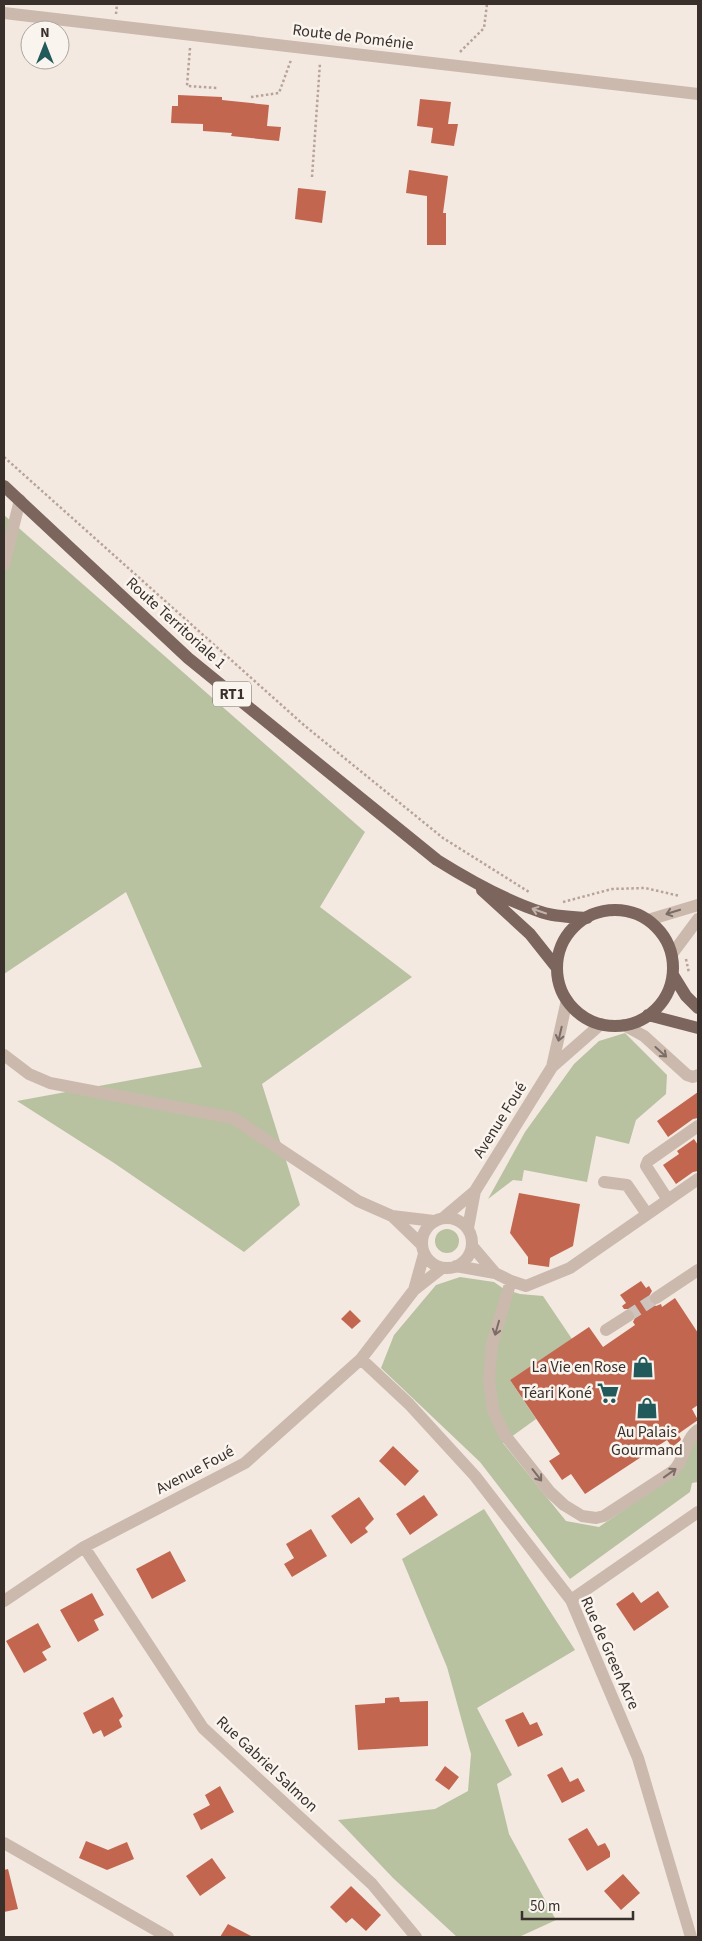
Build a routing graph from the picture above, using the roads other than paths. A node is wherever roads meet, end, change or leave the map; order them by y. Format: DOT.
graph roads {
  1 [pos="4,13"];
  2 [pos="698,94"];
  3 [pos="4,486"];
  4 [pos="20,500"];
  5 [pos="4,564"];
  6 [pos="476,884"];
  7 [pos="692,906"];
  8 [pos="587,918"];
  9 [pos="648,920"];
  10 [pos="698,920"];
  11 [pos="672,954"];
  12 [pos="557,968"];
  13 [pos="673,975"];
  14 [pos="567,1000"];
  15 [pos="698,1008"];
  16 [pos="648,1015"];
  17 [pos="601,1024"];
  18 [pos="624,1025"];
  19 [pos="698,1028"];
  20 [pos="4,1055"];
  21 [pos="552,1067"];
  22 [pos="698,1075"];
  23 [pos="698,1126"];
  24 [pos="698,1179"];
  25 [pos="604,1182"];
  26 [pos="475,1191"];
  27 [pos="668,1200"];
  28 [pos="647,1214"];
  29 [pos="392,1216"];
  30 [pos="439,1220"];
  31 [pos="468,1228"];
  32 [pos="472,1246"];
  33 [pos="423,1249"];
  34 [pos="456,1266"];
  35 [pos="442,1268"];
  36 [pos="698,1270"];
  37 [pos="494,1272"];
  38 [pos="511,1281"];
  39 [pos="414,1290"];
  40 [pos="656,1298"];
  41 [pos="628,1316"];
  42 [pos="606,1330"];
  43 [pos="361,1359"];
  44 [pos="698,1430"];
  45 [pos="698,1512"];
  46 [pos="84,1547"];
  47 [pos="571,1600"];
  48 [pos="4,1601"];
  49 [pos="4,1843"];
  50 [pos="168,1937"];
  51 [pos="416,1937"];
  52 [pos="691,1937"];
  1 -- 2 [label="street, Route de Poménie"];
  3 -- 4 [label="main road, Route Territoriale 1 / RT1"];
  4 -- 5 [label="street"];
  4 -- 6 [label="main road, Route Territoriale 1 / RT1"];
  8 -- 6 [label="main road, Route Territoriale 1 / RT1, one-way"];
  6 -- 12 [label="main road, Route Territoriale 1 / RT1"];
  7 -- 9 [label="street, one-way"];
  8 -- 9 [label="main road"];
  8 -- 12 [label="main road"];
  9 -- 11 [label="main road"];
  10 -- 11 [label="street"];
  11 -- 13 [label="main road"];
  12 -- 14 [label="main road"];
  13 -- 15 [label="main road"];
  13 -- 16 [label="main road"];
  14 -- 17 [label="main road"];
  14 -- 21 [label="street, Avenue Foué, one-way"];
  16 -- 18 [label="main road"];
  16 -- 19 [label="main road"];
  17 -- 18 [label="main road"];
  17 -- 21 [label="street, Avenue Foué"];
  18 -- 22 [label="street, one-way"];
  20 -- 29 [label="street"];
  21 -- 26 [label="street, Avenue Foué"];
  23 -- 27 [label="street"];
  24 -- 27 [label="street"];
  25 -- 28 [label="street"];
  26 -- 30 [label="street, Avenue Foué"];
  26 -- 31 [label="street, Avenue Foué"];
  27 -- 28 [label="street"];
  28 -- 38 [label="street"];
  29 -- 30 [label="street"];
  29 -- 33 [label="street"];
  30 -- 31 [label="street"];
  30 -- 33 [label="street"];
  31 -- 32 [label="street"];
  32 -- 34 [label="street"];
  32 -- 37 [label="street"];
  33 -- 35 [label="street"];
  33 -- 39 [label="street, Avenue Foué"];
  34 -- 35 [label="street"];
  34 -- 37 [label="street"];
  35 -- 39 [label="street, Avenue Foué"];
  36 -- 40 [label="street"];
  37 -- 38 [label="street"];
  38 -- 44 [label="street, one-way"];
  39 -- 43 [label="street, Avenue Foué"];
  41 -- 42 [label="street"];
  43 -- 46 [label="street, Avenue Foué"];
  43 -- 47 [label="street, Rue de Green Acre"];
  45 -- 47 [label="street"];
  46 -- 48 [label="street, Avenue Foué"];
  46 -- 51 [label="street, Rue Gabriel Salmon"];
  47 -- 52 [label="street, Rue de Green Acre"];
  49 -- 50 [label="street"];
}
